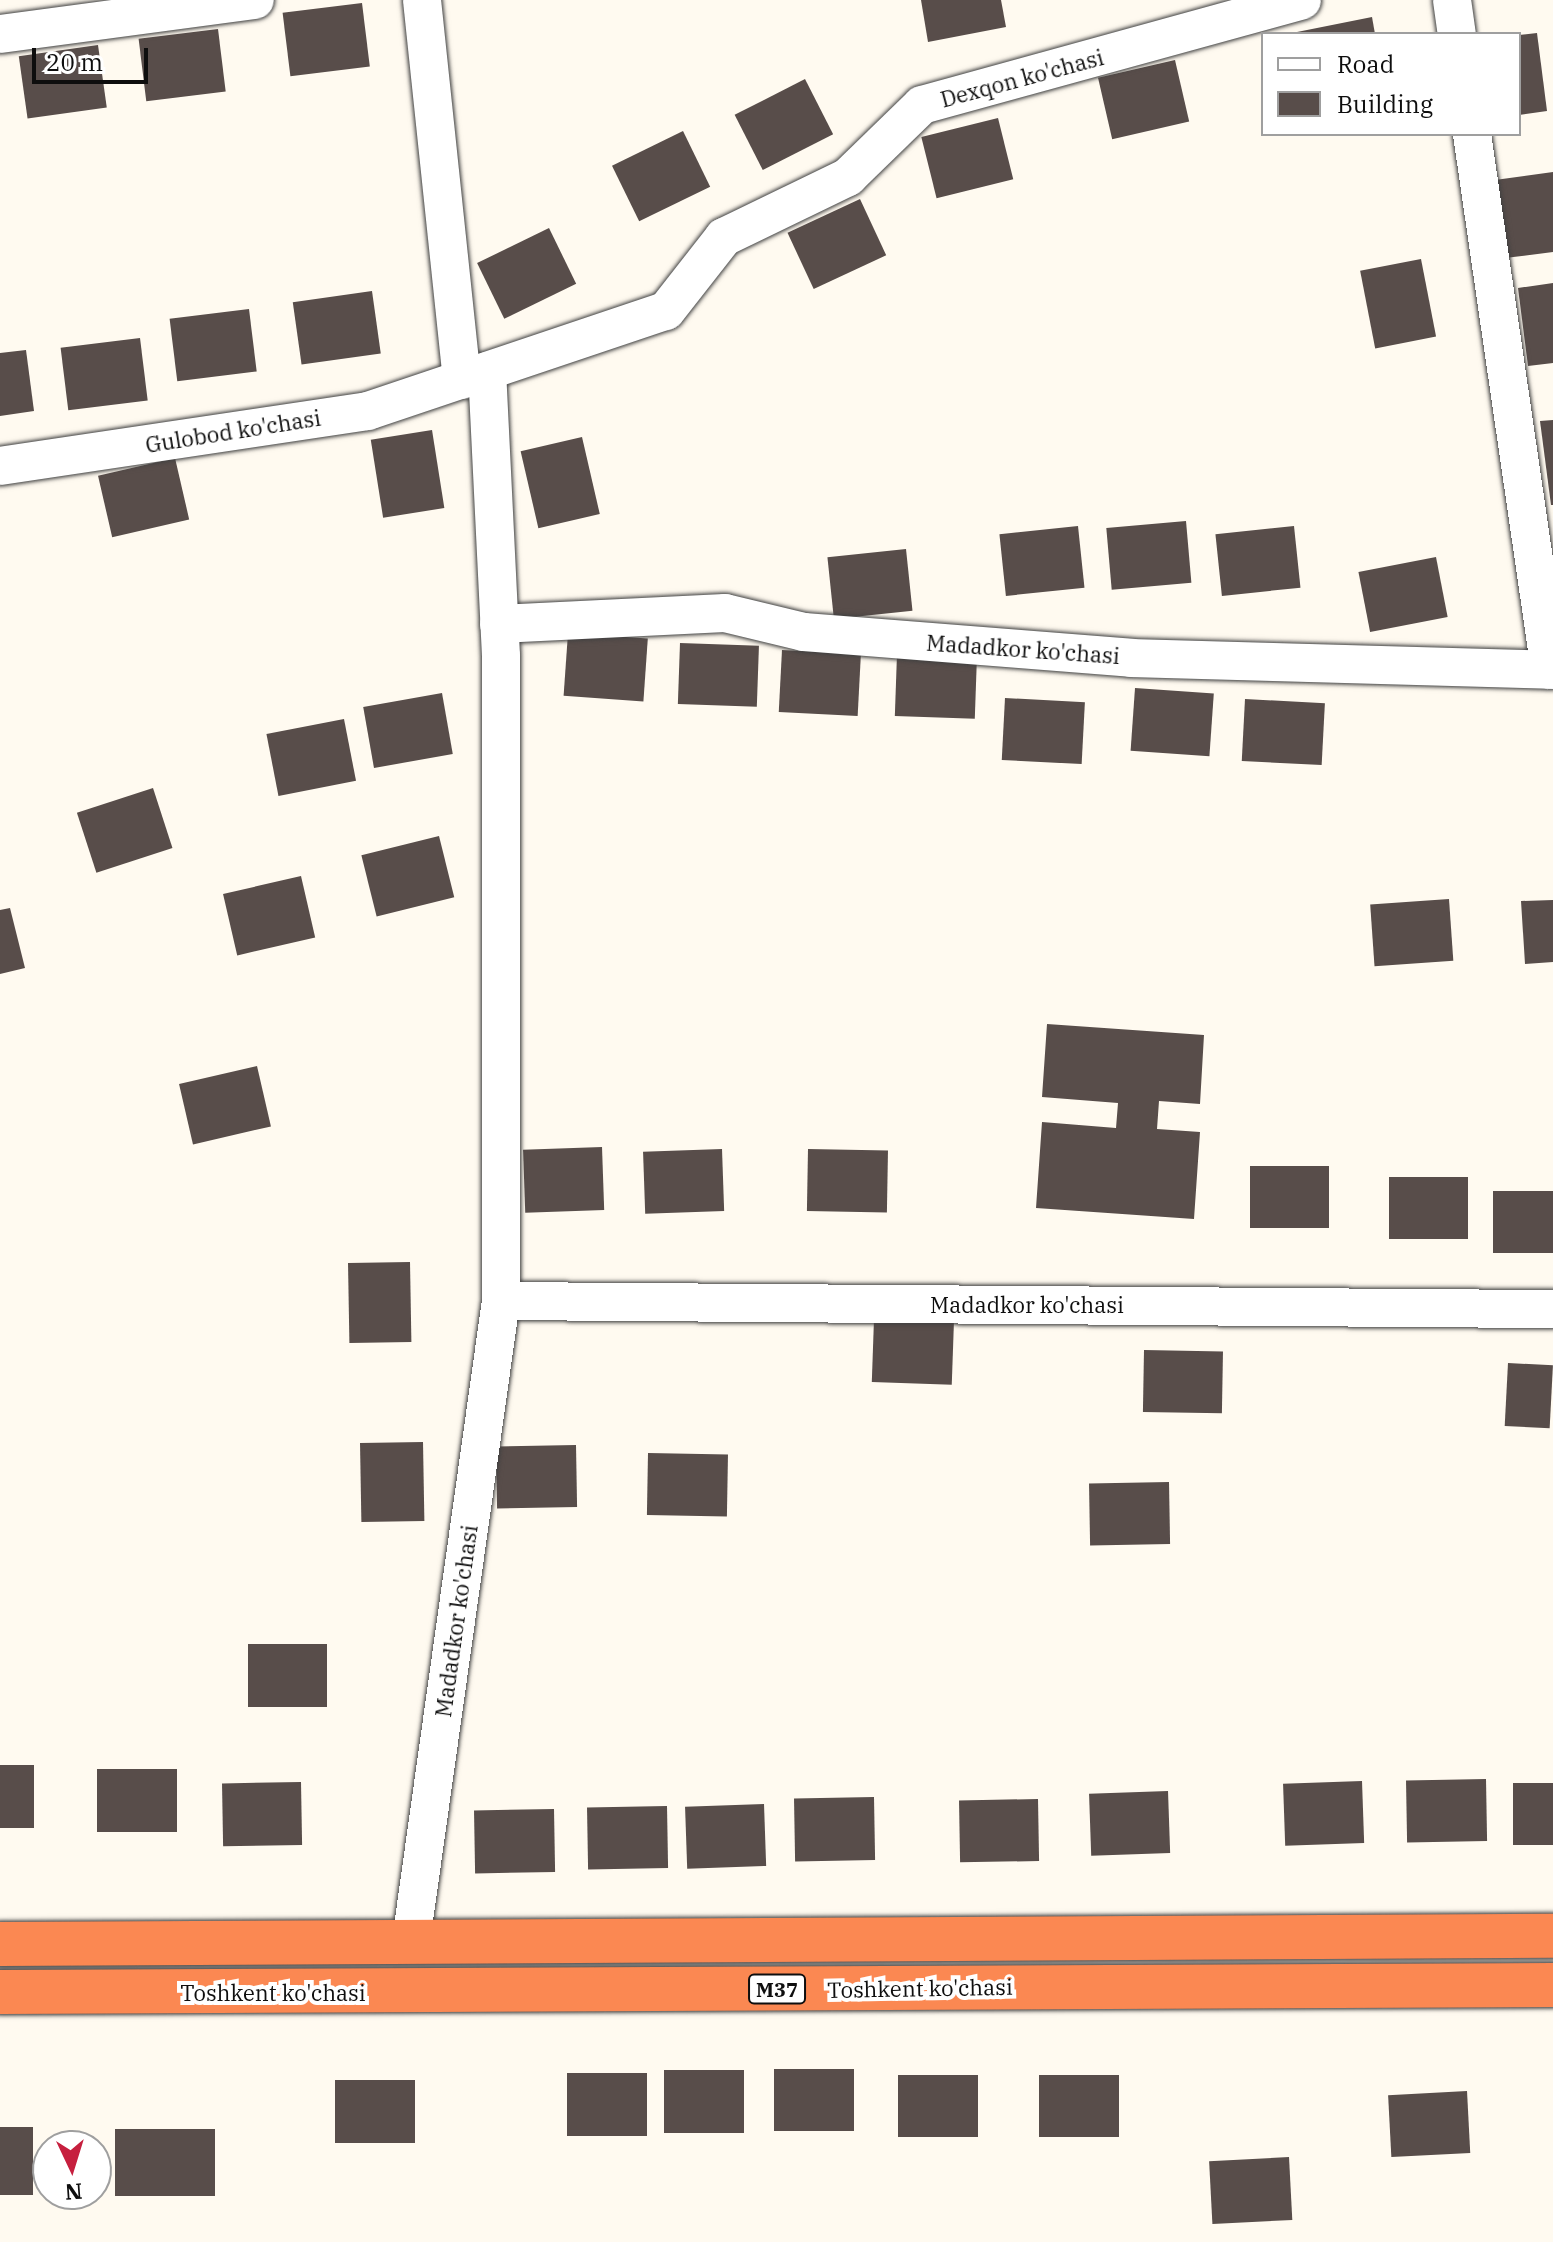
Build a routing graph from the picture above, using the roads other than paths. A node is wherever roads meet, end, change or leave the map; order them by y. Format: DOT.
graph roads {
  1 [pos="255,0"];
  2 [pos="422,0"];
  3 [pos="1302,0"];
  4 [pos="1452,0"];
  5 [pos="1457,32"];
  6 [pos="0,34"];
  7 [pos="1472,136"];
  8 [pos="474,375"];
  9 [pos="0,466"];
  10 [pos="499,624"];
  11 [pos="501,1301"];
  12 [pos="1553,1309"];
  13 [pos="1553,1936"];
  14 [pos="411,1941"];
  15 [pos="0,1944"];
  16 [pos="1553,1985"];
  17 [pos="0,1992"];
  1 -- 6 [label="street"];
  2 -- 8 [label="street"];
  3 -- 8 [label="street, Dexqon ko'chasi"];
  4 -- 5 [label="street"];
  7 -- 10 [label="street, Madadkor ko'chasi"];
  8 -- 9 [label="street, Gulobod ko'chasi"];
  8 -- 10 [label="street, Madadkor ko'chasi"];
  10 -- 11 [label="street, Madadkor ko'chasi"];
  11 -- 12 [label="street, Madadkor ko'chasi"];
  11 -- 14 [label="street, Madadkor ko'chasi"];
  13 -- 14 [label="highway"];
  14 -- 15 [label="highway"];
  16 -- 17 [label="highway, Toshkent ko'chasi / M37"];
}
